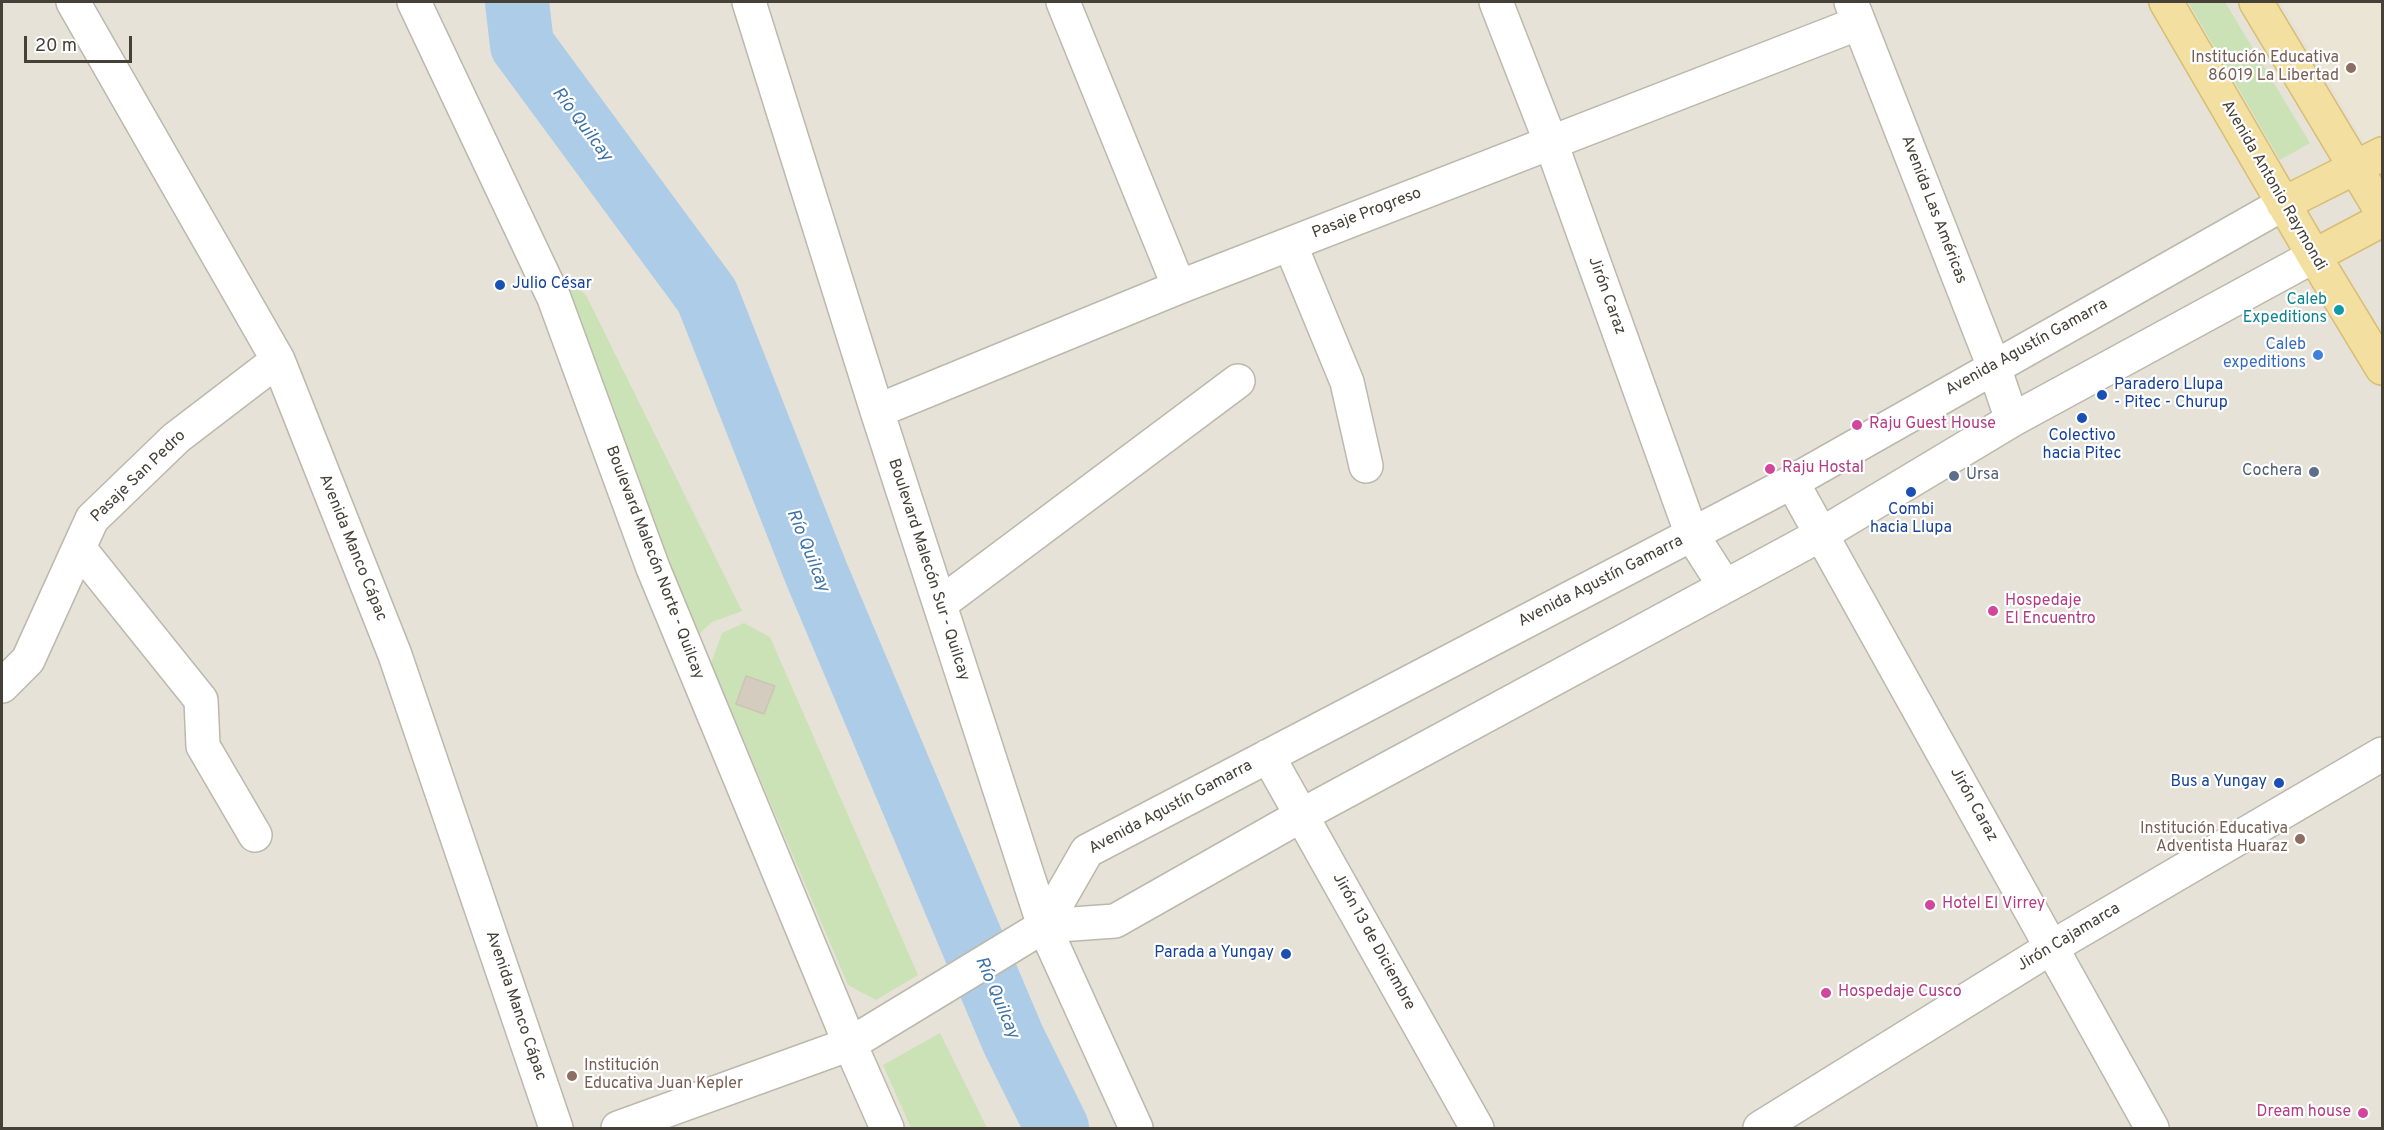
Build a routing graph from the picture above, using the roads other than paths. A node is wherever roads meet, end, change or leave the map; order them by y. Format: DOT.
graph roads {
  1 [pos="73,2"];
  2 [pos="414,2"];
  3 [pos="749,2"];
  4 [pos="1063,2"];
  5 [pos="1496,2"];
  6 [pos="2166,2"];
  7 [pos="2256,2"];
  8 [pos="1855,12"];
  9 [pos="1551,143"];
  10 [pos="2369,160"];
  11 [pos="2283,204"];
  12 [pos="2382,212"];
  13 [pos="2382,220"];
  14 [pos="1290,244"];
  15 [pos="2314,256"];
  16 [pos="1179,286"];
  17 [pos="278,360"];
  18 [pos="1994,367"];
  19 [pos="2382,368"];
  20 [pos="1238,381"];
  21 [pos="877,411"];
  22 [pos="2012,420"];
  23 [pos="1366,466"];
  24 [pos="1792,482"];
  25 [pos="1822,534"];
  26 [pos="1692,536"];
  27 [pos="79,548"];
  28 [pos="1724,585"];
  29 [pos="940,604"];
  30 [pos="2,686"];
  31 [pos="2382,754"];
  32 [pos="1268,756"];
  33 [pos="1302,815"];
  34 [pos="255,835"];
  35 [pos="1044,926"];
  36 [pos="2052,947"];
  37 [pos="850,1044"];
  38 [pos="556,1128"];
  39 [pos="618,1128"];
  40 [pos="887,1128"];
  41 [pos="1136,1128"];
  42 [pos="1477,1128"];
  43 [pos="1760,1128"];
  44 [pos="2152,1128"];
  1 -- 17 [label="street, Avenida Manco Cápac"];
  2 -- 37 [label="street, Boulevard Malecón Norte - Quilcay"];
  3 -- 21 [label="street, Boulevard Malecón Sur - Quilcay"];
  4 -- 16 [label="street"];
  5 -- 9 [label="street, Jirón Caraz"];
  6 -- 11 [label="main road, Avenida Antonio Raymondi"];
  7 -- 10 [label="main road"];
  8 -- 9 [label="street, Pasaje Progreso"];
  8 -- 18 [label="street, Avenida Las Américas"];
  9 -- 14 [label="street, Pasaje Progreso"];
  9 -- 26 [label="street, Jirón Caraz"];
  10 -- 11 [label="main road, Avenida Agustín Gamarra"];
  10 -- 12 [label="main road"];
  11 -- 15 [label="main road, Avenida Antonio Raymondi"];
  11 -- 18 [label="street, Avenida Agustín Gamarra"];
  13 -- 15 [label="main road"];
  14 -- 16 [label="street, Pasaje Progreso"];
  14 -- 23 [label="street"];
  15 -- 19 [label="main road, Avenida Antonio Raymondi"];
  15 -- 22 [label="street"];
  16 -- 21 [label="street, Pasaje Progreso"];
  17 -- 27 [label="street, Pasaje San Pedro"];
  17 -- 38 [label="street, Avenida Manco Cápac"];
  18 -- 22 [label="street, Avenida Las Américas"];
  18 -- 24 [label="street, Avenida Agustín Gamarra"];
  20 -- 29 [label="street"];
  21 -- 29 [label="street, Boulevard Malecón Sur - Quilcay"];
  22 -- 25 [label="street"];
  24 -- 25 [label="street, Jirón Caraz"];
  24 -- 26 [label="street, Avenida Agustín Gamarra"];
  25 -- 28 [label="street"];
  25 -- 36 [label="street, Jirón Caraz"];
  26 -- 28 [label="street, Jirón Caraz"];
  26 -- 32 [label="street, Avenida Agustín Gamarra"];
  27 -- 30 [label="street, Pasaje San Pedro"];
  27 -- 34 [label="street"];
  28 -- 33 [label="street"];
  29 -- 35 [label="street, Boulevard Malecón Sur - Quilcay"];
  31 -- 36 [label="street, Jirón Cajamarca"];
  32 -- 33 [label="street, Jirón 13 de Diciembre"];
  32 -- 35 [label="street, Avenida Agustín Gamarra"];
  33 -- 35 [label="street"];
  33 -- 42 [label="street, Jirón 13 de Diciembre"];
  35 -- 37 [label="street"];
  35 -- 41 [label="street, Boulevard Malecón Sur - Quilcay"];
  36 -- 43 [label="street, Jirón Cajamarca"];
  36 -- 44 [label="street, Jirón Caraz"];
  37 -- 39 [label="street"];
  37 -- 40 [label="street, Boulevard Malecón Norte - Quilcay"];
}
